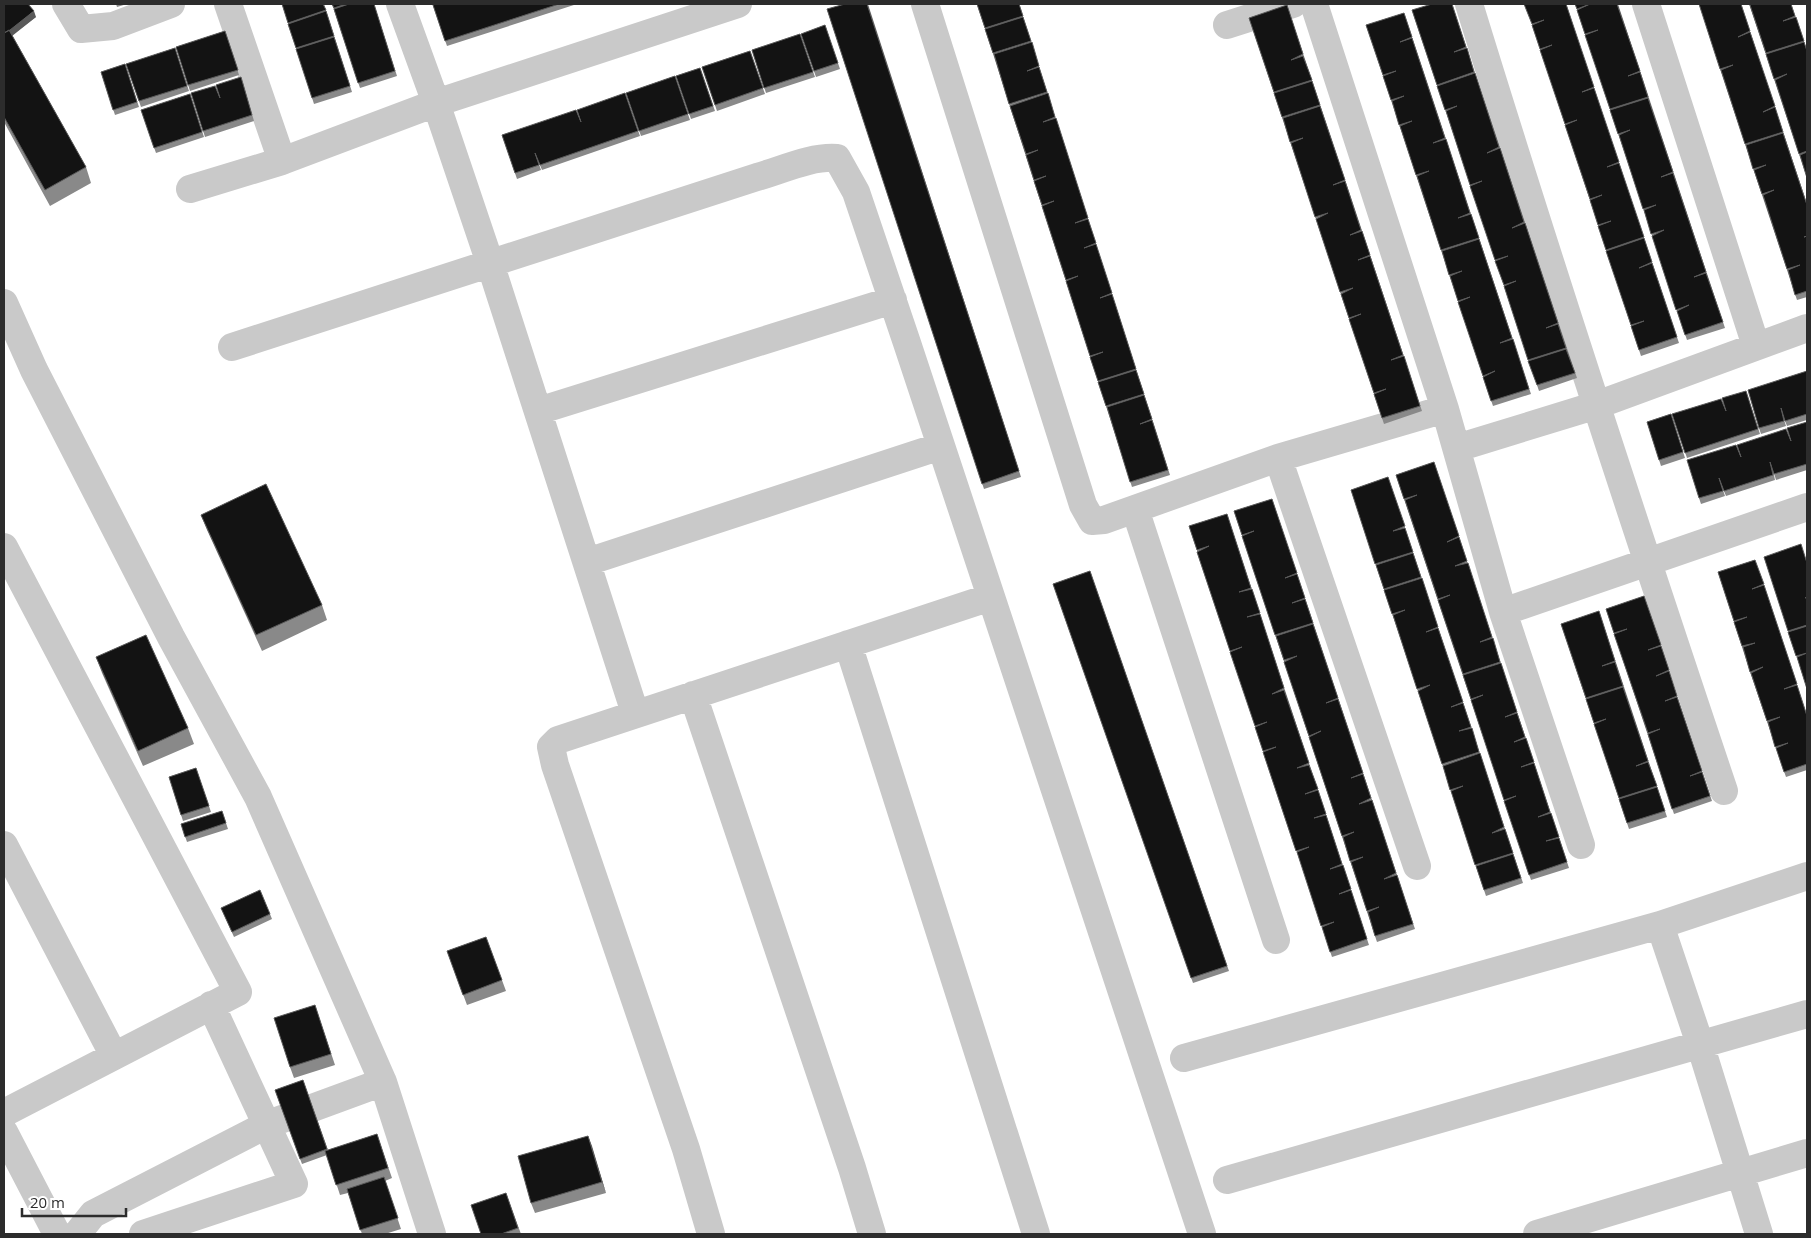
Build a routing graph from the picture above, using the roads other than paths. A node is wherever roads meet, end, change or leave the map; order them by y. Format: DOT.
graph roads {
  1 [pos="66,4"];
  2 [pos="171,4"];
  3 [pos="228,4"];
  4 [pos="400,4"];
  5 [pos="738,4"];
  6 [pos="925,4"];
  7 [pos="1293,4"];
  8 [pos="1314,4"];
  9 [pos="1469,4"];
  10 [pos="1646,4"];
  11 [pos="1227,25"];
  12 [pos="436,103"];
  13 [pos="282,161"];
  14 [pos="190,189"];
  15 [pos="490,263"];
  16 [pos="893,300"];
  17 [pos="4,303"];
  18 [pos="1807,328"];
  19 [pos="232,346"];
  20 [pos="1756,346"];
  21 [pos="1597,405"];
  22 [pos="1445,409"];
  23 [pos="538,411"];
  24 [pos="941,446"];
  25 [pos="1457,448"];
  26 [pos="1278,458"];
  27 [pos="1807,508"];
  28 [pos="1135,509"];
  29 [pos="4,547"];
  30 [pos="587,562"];
  31 [pos="1647,562"];
  32 [pos="991,597"];
  33 [pos="1503,612"];
  34 [pos="848,644"];
  35 [pos="692,695"];
  36 [pos="636,713"];
  37 [pos="1724,791"];
  38 [pos="4,845"];
  39 [pos="1581,845"];
  40 [pos="1417,866"];
  41 [pos="1807,876"];
  42 [pos="1660,925"];
  43 [pos="1276,940"];
  44 [pos="211,1005"];
  45 [pos="1807,1014"];
  46 [pos="1700,1044"];
  47 [pos="114,1056"];
  48 [pos="1184,1058"];
  49 [pos="383,1082"];
  50 [pos="4,1112"];
  51 [pos="266,1125"];
  52 [pos="4,1132"];
  53 [pos="1807,1153"];
  54 [pos="1739,1172"];
  55 [pos="1227,1180"];
  56 [pos="58,1234"];
  57 [pos="77,1234"];
  58 [pos="143,1234"];
  59 [pos="432,1234"];
  60 [pos="711,1234"];
  61 [pos="872,1234"];
  62 [pos="1036,1234"];
  63 [pos="1202,1234"];
  64 [pos="1537,1234"];
  65 [pos="1759,1234"];
  1 -- 2 [label="street"];
  3 -- 13 [label="street"];
  4 -- 12 [label="street"];
  5 -- 12 [label="street"];
  6 -- 28 [label="street"];
  7 -- 11 [label="street"];
  8 -- 22 [label="street"];
  9 -- 21 [label="street"];
  10 -- 20 [label="street"];
  12 -- 13 [label="street"];
  12 -- 15 [label="street"];
  13 -- 14 [label="street"];
  15 -- 16 [label="street"];
  15 -- 19 [label="street"];
  15 -- 23 [label="street"];
  16 -- 23 [label="street"];
  16 -- 24 [label="street"];
  17 -- 49 [label="street"];
  18 -- 20 [label="street"];
  20 -- 21 [label="street"];
  21 -- 25 [label="street"];
  21 -- 31 [label="street"];
  22 -- 25 [label="street"];
  22 -- 26 [label="street"];
  23 -- 30 [label="street"];
  24 -- 30 [label="street"];
  24 -- 32 [label="street"];
  25 -- 33 [label="street"];
  26 -- 28 [label="street"];
  26 -- 40 [label="street"];
  27 -- 31 [label="street"];
  28 -- 43 [label="street"];
  29 -- 44 [label="street"];
  30 -- 36 [label="street"];
  31 -- 33 [label="street"];
  31 -- 37 [label="street"];
  32 -- 34 [label="street"];
  32 -- 63 [label="street"];
  33 -- 39 [label="street"];
  34 -- 35 [label="street"];
  34 -- 62 [label="street"];
  35 -- 36 [label="street"];
  35 -- 61 [label="street"];
  36 -- 60 [label="street"];
  38 -- 47 [label="street"];
  41 -- 42 [label="street"];
  42 -- 46 [label="street"];
  42 -- 48 [label="street"];
  44 -- 47 [label="street"];
  44 -- 51 [label="street"];
  45 -- 46 [label="street"];
  46 -- 54 [label="street"];
  46 -- 55 [label="street"];
  47 -- 50 [label="street"];
  49 -- 51 [label="street"];
  49 -- 59 [label="street"];
  51 -- 57 [label="street"];
  51 -- 58 [label="street"];
  52 -- 56 [label="street"];
  53 -- 54 [label="street"];
  54 -- 64 [label="street"];
  54 -- 65 [label="street"];
}
